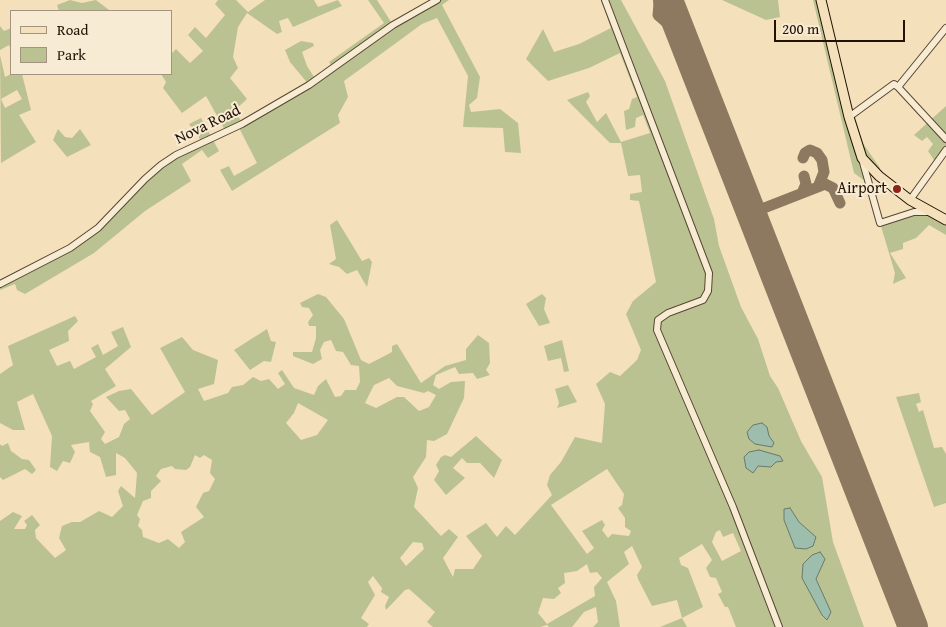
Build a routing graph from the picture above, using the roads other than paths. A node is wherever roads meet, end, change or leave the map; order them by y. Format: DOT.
graph roads {
  1 [pos="437,0"];
  2 [pos="606,0"];
  3 [pos="821,0"];
  4 [pos="946,28"];
  5 [pos="898,87"];
  6 [pos="849,117"];
  7 [pos="946,139"];
  8 [pos="946,150"];
  9 [pos="862,158"];
  10 [pos="910,200"];
  11 [pos="930,212"];
  12 [pos="946,220"];
  13 [pos="0,284"];
  14 [pos="779,627"];
  1 -- 13 [label="street, Nova Road"];
  2 -- 14 [label="street"];
  3 -- 6 [label="main road"];
  4 -- 5 [label="street"];
  5 -- 6 [label="street"];
  5 -- 7 [label="street"];
  6 -- 9 [label="main road"];
  8 -- 10 [label="street"];
  9 -- 10 [label="main road"];
  9 -- 11 [label="street"];
  10 -- 11 [label="main road"];
  11 -- 12 [label="main road"];
}
